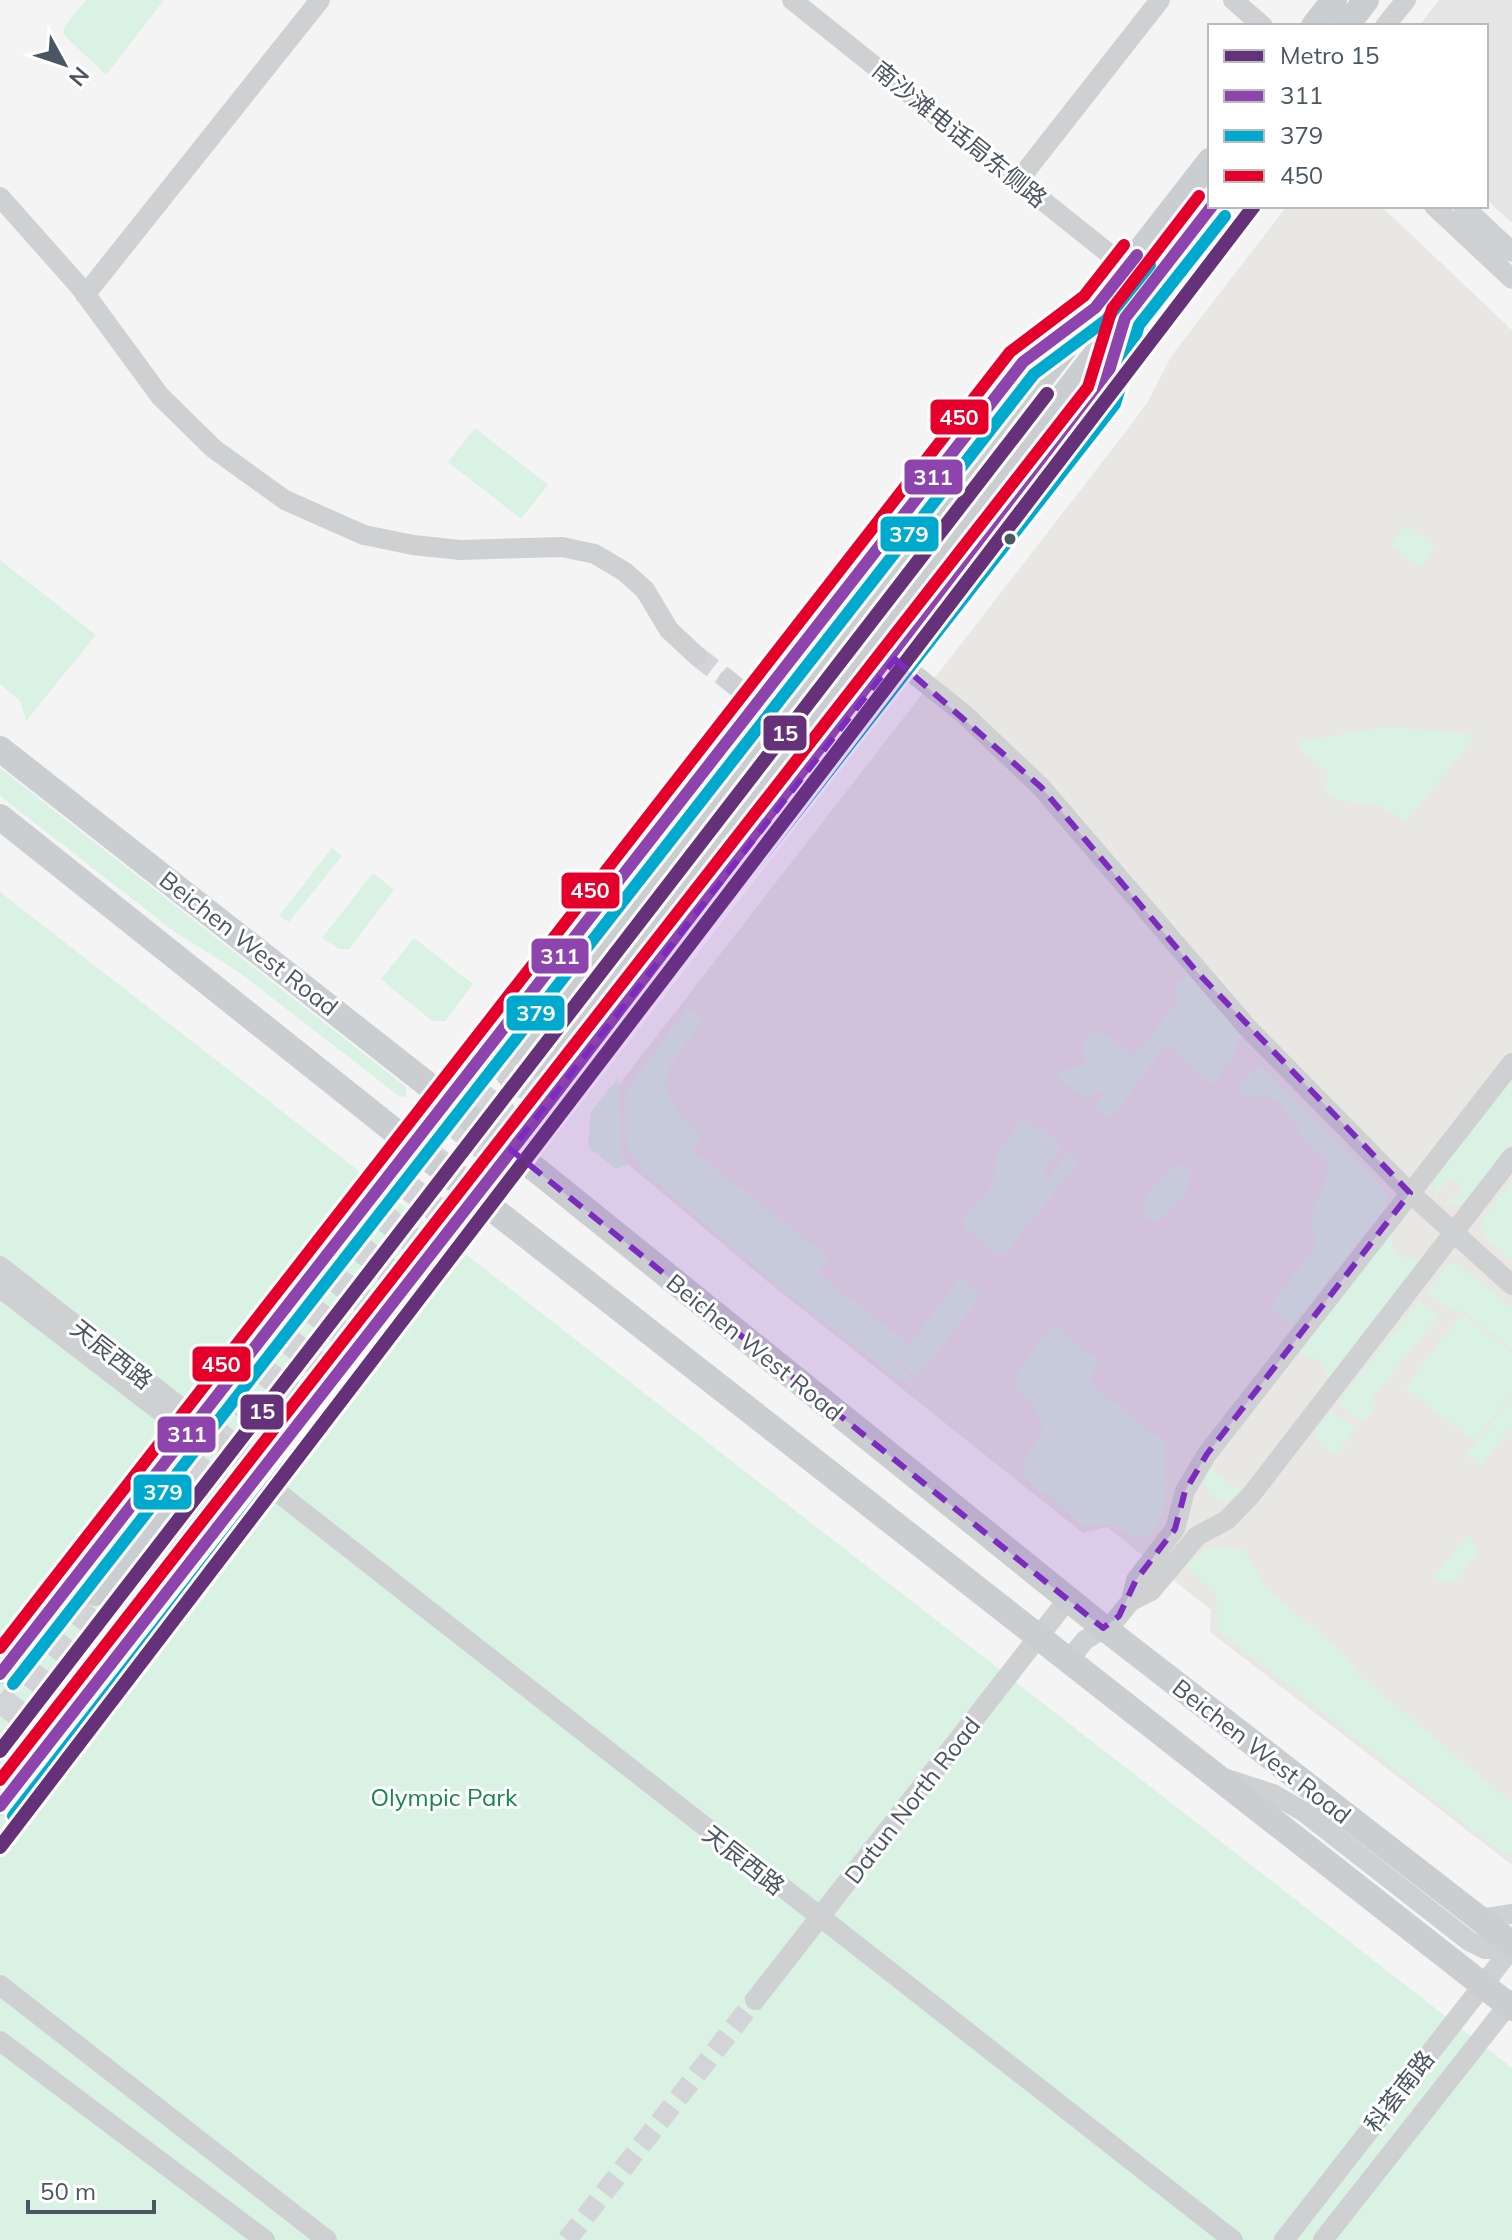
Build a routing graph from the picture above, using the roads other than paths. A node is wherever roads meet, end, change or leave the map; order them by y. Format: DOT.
graph roads {
  1 [pos="320,0"];
  2 [pos="792,0"];
  3 [pos="1160,0"];
  4 [pos="1219,0"];
  5 [pos="1233,0"];
  6 [pos="1249,0"];
  7 [pos="1334,0"];
  8 [pos="1366,0"];
  9 [pos="1406,0"];
  10 [pos="815,7"];
  11 [pos="1246,24"];
  12 [pos="1261,24"];
  13 [pos="1276,24"];
  14 [pos="1316,24"];
  15 [pos="1348,24"];
  16 [pos="1387,24"];
  17 [pos="1208,164"];
  18 [pos="1018,181"];
  19 [pos="0,197"];
  20 [pos="1210,208"];
  21 [pos="1436,208"];
  22 [pos="1465,208"];
  23 [pos="1512,252"];
  24 [pos="1127,268"];
  25 [pos="1512,279"];
  26 [pos="85,295"];
  27 [pos="1095,308"];
  28 [pos="1125,318"];
  29 [pos="697,656"];
  30 [pos="895,659"];
  31 [pos="728,680"];
  32 [pos="759,705"];
  33 [pos="0,749"];
  34 [pos="0,817"];
  35 [pos="517,1054"];
  36 [pos="1512,1063"];
  37 [pos="556,1093"];
  38 [pos="448,1101"];
  39 [pos="414,1146"];
  40 [pos="511,1150"];
  41 [pos="1512,1157"];
  42 [pos="1410,1193"];
  43 [pos="476,1196"];
  44 [pos="1452,1233"];
  45 [pos="0,1266"];
  46 [pos="1512,1285"];
  47 [pos="0,1288"];
  48 [pos="193,1428"];
  49 [pos="156,1475"];
  50 [pos="257,1476"];
  51 [pos="1183,1500"];
  52 [pos="173,1515"];
  53 [pos="222,1521"];
  54 [pos="1216,1528"];
  55 [pos="1068,1599"];
  56 [pos="106,1601"];
  57 [pos="1131,1601"];
  58 [pos="1103,1628"];
  59 [pos="1039,1638"];
  60 [pos="1068,1661"];
  61 [pos="0,1674"];
  62 [pos="1212,1773"];
  63 [pos="0,1806"];
  64 [pos="1512,1914"];
  65 [pos="819,1919"];
  66 [pos="1480,1919"];
  67 [pos="1512,1947"];
  68 [pos="1512,1976"];
  69 [pos="1482,1984"];
  70 [pos="0,1985"];
  71 [pos="755,2000"];
  72 [pos="1511,2004"];
  73 [pos="1463,2008"];
  74 [pos="0,2041"];
  75 [pos="1228,2236"];
  76 [pos="265,2240"];
  77 [pos="327,2240"];
  78 [pos="1284,2240"];
  79 [pos="1323,2240"];
  1 -- 26 [label="street"];
  2 -- 10 [label="street, 南沙滩电话局东侧路"];
  3 -- 18 [label="street"];
  4 -- 11 [label="street"];
  5 -- 12 [label="street"];
  6 -- 13 [label="street"];
  7 -- 14 [label="main road"];
  8 -- 15 [label="main road"];
  9 -- 16 [label="street"];
  10 -- 18 [label="street, 南沙滩电话局东侧路"];
  17 -- 24 [label="main road"];
  18 -- 24 [label="street, 南沙滩电话局东侧路"];
  19 -- 26 [label="street"];
  20 -- 28 [label="main road"];
  21 -- 25 [label="street"];
  22 -- 23 [label="street"];
  24 -- 27 [label="main road"];
  26 -- 29 [label="street"];
  27 -- 32 [label="street"];
  27 -- 35 [label="main road"];
  28 -- 30 [label="street"];
  28 -- 35 [label="main road"];
  30 -- 37 [label="street"];
  30 -- 42 [label="street"];
  31 -- 32 [label="street"];
  32 -- 35 [label="street"];
  33 -- 38 [label="main road, Beichen West Road"];
  34 -- 39 [label="main road, Beichen West Road"];
  35 -- 37 [label="street"];
  35 -- 38 [label="street"];
  36 -- 42 [label="street"];
  37 -- 40 [label="street"];
  38 -- 39 [label="street"];
  38 -- 40 [label="main road, Beichen West Road"];
  39 -- 43 [label="main road, Beichen West Road"];
  39 -- 48 [label="street"];
  40 -- 43 [label="street"];
  40 -- 55 [label="main road, Beichen West Road"];
  41 -- 44 [label="street"];
  42 -- 44 [label="street"];
  42 -- 51 [label="street"];
  43 -- 50 [label="street"];
  43 -- 59 [label="main road, Beichen West Road"];
  44 -- 46 [label="street"];
  44 -- 54 [label="street"];
  45 -- 48 [label="street, 天辰西路"];
  47 -- 48 [label="street, 天辰西路"];
  48 -- 49 [label="street"];
  48 -- 50 [label="street, 天辰西路"];
  49 -- 53 [label="street"];
  49 -- 61 [label="street"];
  50 -- 53 [label="street"];
  50 -- 65 [label="street, 天辰西路"];
  51 -- 54 [label="street"];
  51 -- 57 [label="street"];
  52 -- 56 [label="main road"];
  53 -- 63 [label="street"];
  54 -- 57 [label="street"];
  55 -- 58 [label="main road, Beichen West Road"];
  55 -- 59 [label="street, Datun North Road"];
  57 -- 58 [label="street"];
  58 -- 60 [label="street"];
  58 -- 66 [label="main road, Beichen West Road"];
  59 -- 60 [label="main road, Beichen West Road"];
  59 -- 65 [label="street, Datun North Road"];
  60 -- 62 [label="main road, Beichen West Road"];
  62 -- 67 [label="street"];
  62 -- 69 [label="main road, Beichen West Road"];
  64 -- 66 [label="street"];
  65 -- 71 [label="street, Datun North Road"];
  65 -- 75 [label="street, 天辰西路"];
  66 -- 67 [label="main road, Beichen West Road"];
  67 -- 69 [label="street, 科荟南路"];
  68 -- 73 [label="street"];
  69 -- 72 [label="main road, Beichen West Road"];
  69 -- 73 [label="street, 科荟南路"];
  70 -- 77 [label="street"];
  72 -- 79 [label="street, 科荟南路"];
  73 -- 78 [label="street, 科荟南路"];
  74 -- 76 [label="street"];
}
